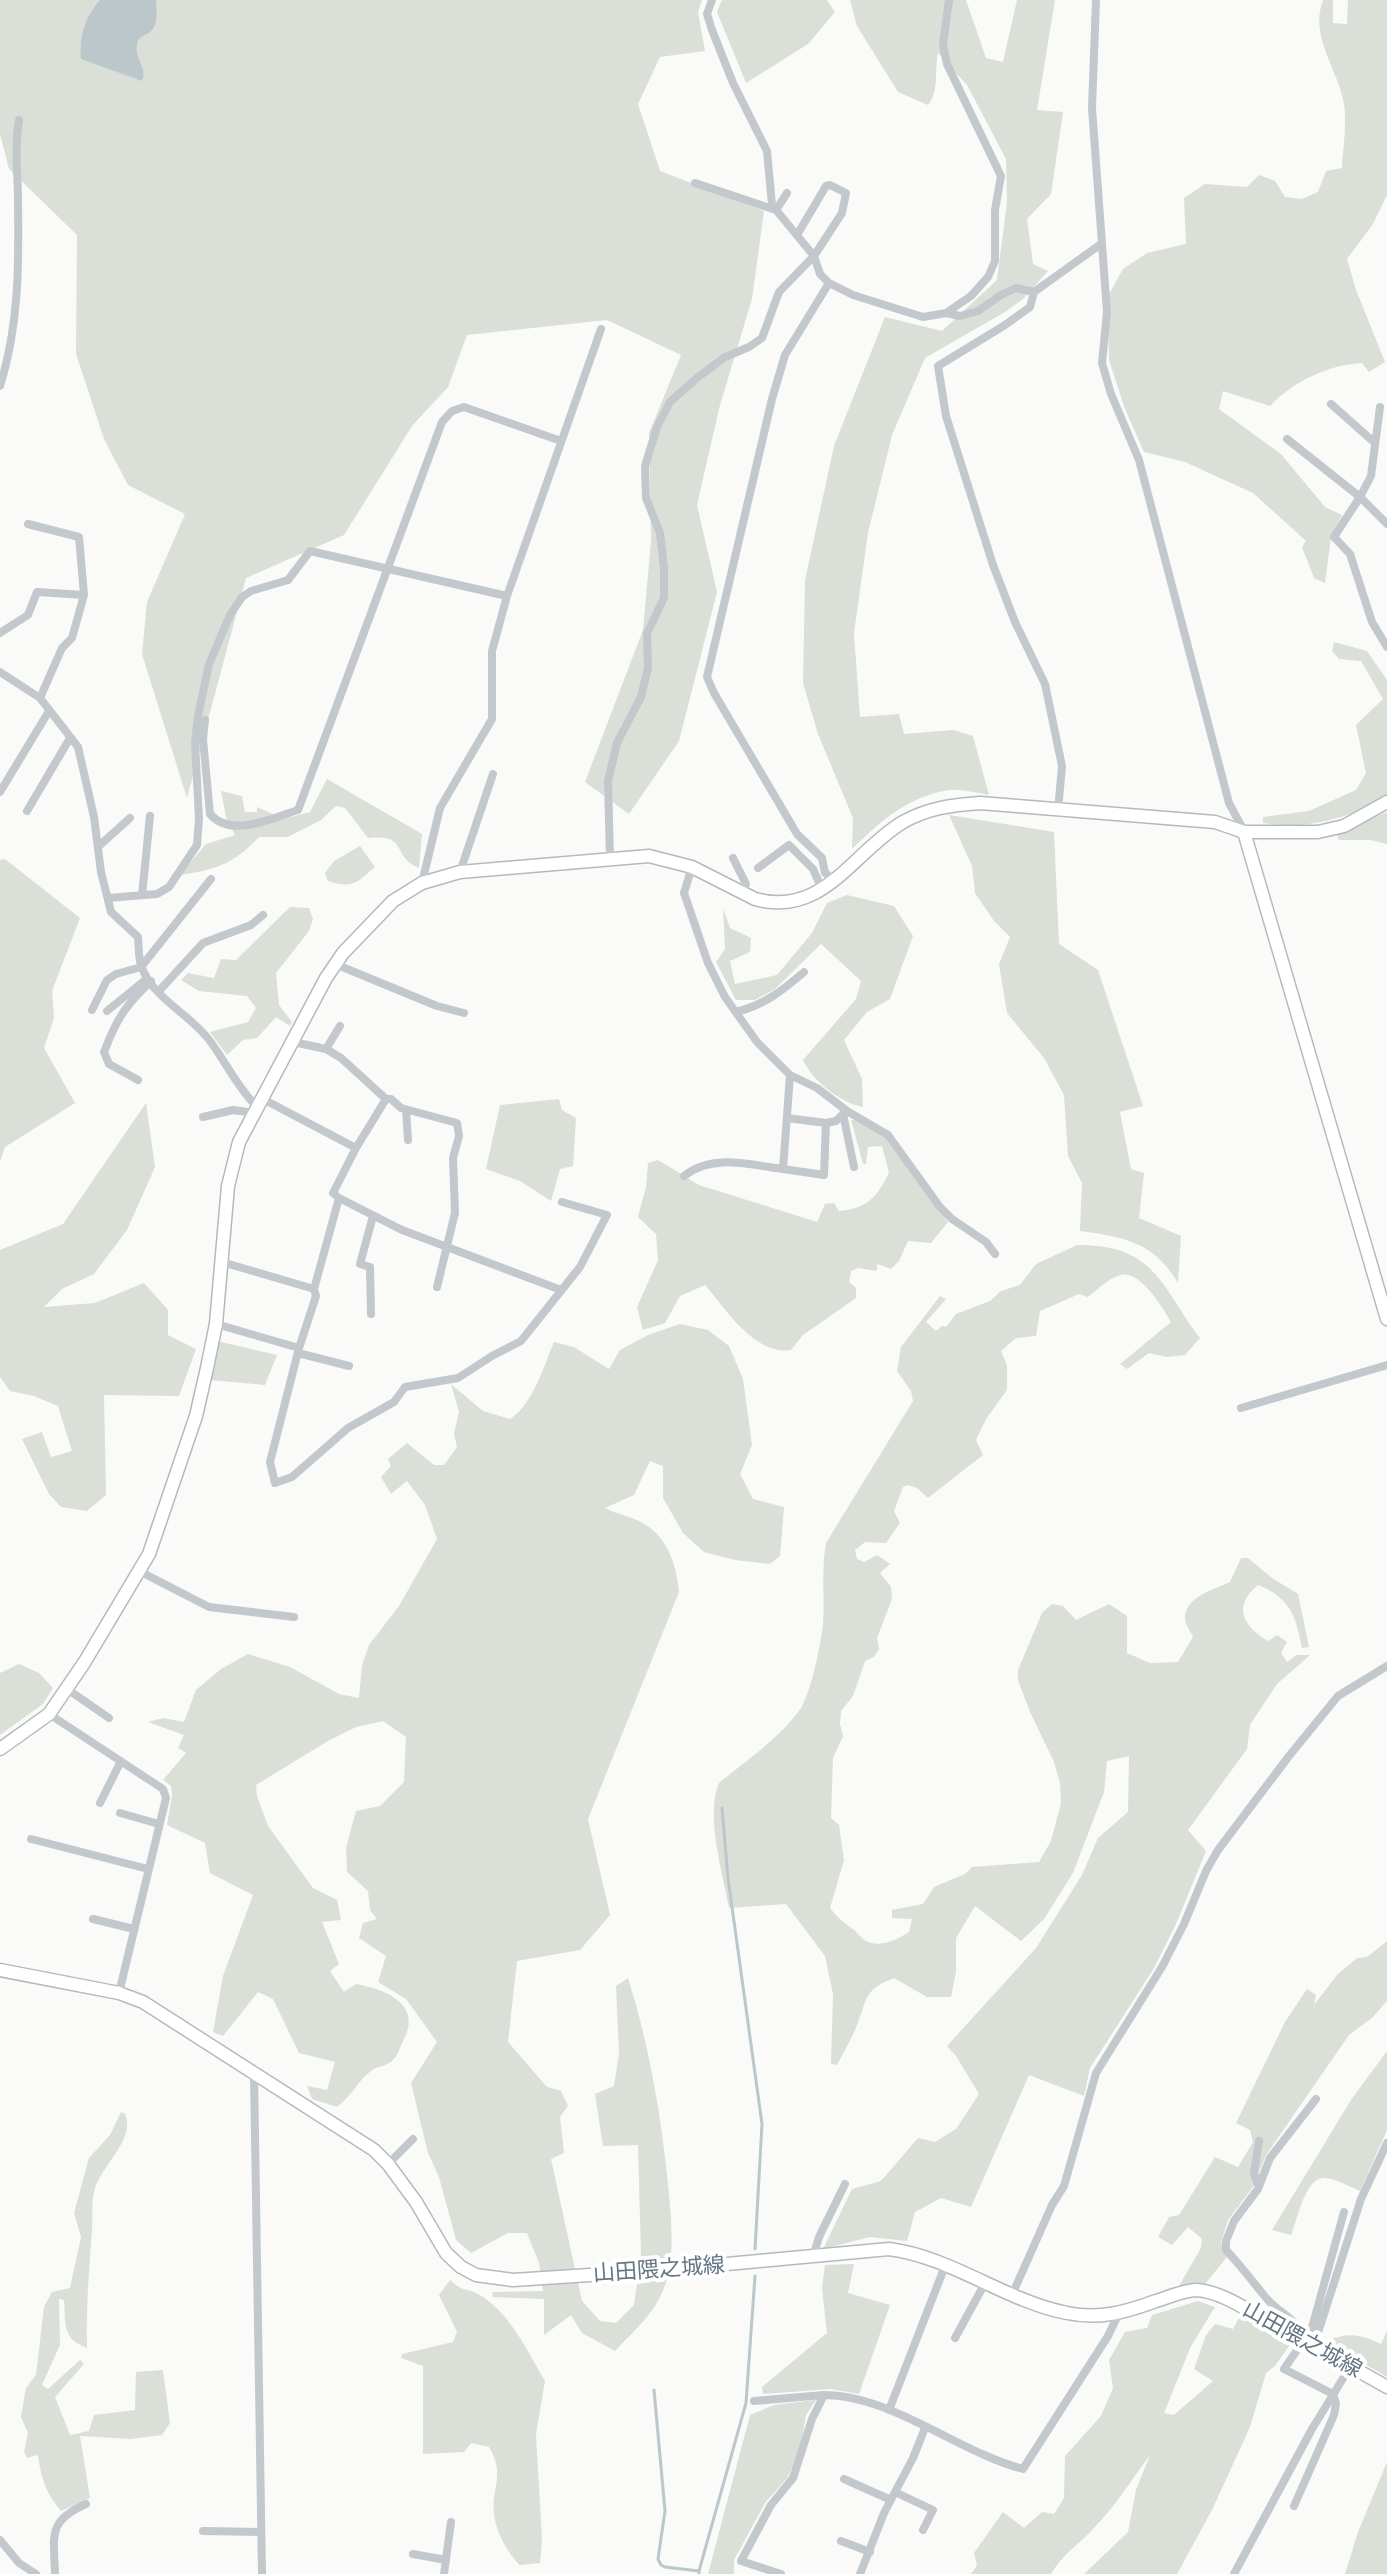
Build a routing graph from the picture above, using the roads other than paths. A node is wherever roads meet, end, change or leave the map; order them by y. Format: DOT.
graph roads {
  1 [pos="712,0"];
  2 [pos="949,0"];
  3 [pos="1096,0"];
  4 [pos="19,120"];
  5 [pos="695,183"];
  6 [pos="787,193"];
  7 [pos="776,210"];
  8 [pos="797,235"];
  9 [pos="1101,244"];
  10 [pos="814,256"];
  11 [pos="829,283"];
  12 [pos="1034,292"];
  13 [pos="946,313"];
  14 [pos="601,329"];
  15 [pos="0,386"];
  16 [pos="1331,404"];
  17 [pos="1380,407"];
  18 [pos="1287,439"];
  19 [pos="561,441"];
  20 [pos="1375,446"];
  21 [pos="1387,453"];
  22 [pos="1360,497"];
  23 [pos="28,524"];
  24 [pos="1387,524"];
  25 [pos="389,570"];
  26 [pos="84,595"];
  27 [pos="507,596"];
  28 [pos="0,633"];
  29 [pos="1387,647"];
  30 [pos="0,672"];
  31 [pos="40,698"];
  32 [pos="49,711"];
  33 [pos="205,720"];
  34 [pos="70,738"];
  35 [pos="493,774"];
  36 [pos="0,792"];
  37 [pos="1387,802"];
  38 [pos="27,811"];
  39 [pos="1058,811"];
  40 [pos="150,816"];
  41 [pos="130,818"];
  42 [pos="1244,832"];
  43 [pos="99,846"];
  44 [pos="733,858"];
  45 [pos="610,859"];
  46 [pos="692,867"];
  47 [pos="758,868"];
  48 [pos="460,872"];
  49 [pos="211,879"];
  50 [pos="835,880"];
  51 [pos="422,883"];
  52 [pos="822,889"];
  53 [pos="743,893"];
  54 [pos="142,895"];
  55 [pos="108,898"];
  56 [pos="263,915"];
  57 [pos="335,964"];
  58 [pos="141,967"];
  59 [pos="804,972"];
  60 [pos="150,979"];
  61 [pos="159,991"];
  62 [pos="92,1010"];
  63 [pos="107,1011"];
  64 [pos="736,1012"];
  65 [pos="464,1013"];
  66 [pos="340,1026"];
  67 [pos="293,1042"];
  68 [pos="326,1049"];
  69 [pos="790,1075"];
  70 [pos="138,1080"];
  71 [pos="386,1099"];
  72 [pos="257,1106"];
  73 [pos="406,1110"];
  74 [pos="845,1112"];
  75 [pos="203,1117"];
  76 [pos="787,1118"];
  77 [pos="826,1123"];
  78 [pos="408,1140"];
  79 [pos="356,1148"];
  80 [pos="854,1167"];
  81 [pos="783,1169"];
  82 [pos="684,1176"];
  83 [pos="339,1198"];
  84 [pos="562,1202"];
  85 [pos="373,1216"];
  86 [pos="448,1249"];
  87 [pos="995,1254"];
  88 [pos="222,1262"];
  89 [pos="437,1287"];
  90 [pos="314,1289"];
  91 [pos="561,1290"];
  92 [pos="371,1314"];
  93 [pos="1387,1319"];
  94 [pos="216,1324"];
  95 [pos="299,1351"];
  96 [pos="1387,1365"];
  97 [pos="349,1366"];
  98 [pos="1241,1408"];
  99 [pos="139,1571"];
  100 [pos="294,1617"];
  101 [pos="1387,1666"];
  102 [pos="67,1689"];
  103 [pos="49,1714"];
  104 [pos="109,1718"];
  105 [pos="0,1749"];
  106 [pos="121,1761"];
  107 [pos="100,1803"];
  108 [pos="120,1813"];
  109 [pos="159,1824"];
  110 [pos="31,1839"];
  111 [pos="148,1869"];
  112 [pos="93,1919"];
  113 [pos="134,1929"];
  114 [pos="0,1970"];
  115 [pos="119,1993"];
  116 [pos="254,2073"];
  117 [pos="1316,2099"];
  118 [pos="413,2139"];
  119 [pos="1259,2141"];
  120 [pos="1387,2143"];
  121 [pos="388,2164"];
  122 [pos="845,2184"];
  123 [pos="1259,2186"];
  124 [pos="1344,2212"];
  125 [pos="813,2257"];
  126 [pos="945,2266"];
  127 [pos="985,2283"];
  128 [pos="1012,2295"];
  129 [pos="1118,2315"];
  130 [pos="955,2338"];
  131 [pos="1309,2342"];
  132 [pos="1350,2367"];
  133 [pos="1387,2387"];
  134 [pos="1333,2394"];
  135 [pos="824,2395"];
  136 [pos="754,2401"];
  137 [pos="889,2410"];
  138 [pos="925,2428"];
  139 [pos="844,2479"];
  140 [pos="893,2496"];
  141 [pos="86,2504"];
  142 [pos="1294,2506"];
  143 [pos="451,2522"];
  144 [pos="923,2530"];
  145 [pos="203,2531"];
  146 [pos="261,2532"];
  147 [pos="0,2540"];
  148 [pos="841,2541"];
  149 [pos="870,2552"];
  150 [pos="413,2554"];
  151 [pos="446,2560"];
  152 [pos="36,2574"];
  153 [pos="55,2574"];
  154 [pos="262,2574"];
  155 [pos="444,2574"];
  156 [pos="781,2574"];
  157 [pos="860,2574"];
  158 [pos="1234,2574"];
  1 -- 7 [label="street"];
  2 -- 13 [label="street"];
  3 -- 9 [label="street"];
  4 -- 15 [label="street"];
  5 -- 7 [label="street"];
  6 -- 7 [label="street"];
  7 -- 8 [label="street"];
  8 -- 10 [label="street"];
  8 -- 10 [label="street"];
  9 -- 12 [label="street"];
  9 -- 42 [label="street"];
  10 -- 11 [label="street"];
  10 -- 45 [label="street"];
  11 -- 13 [label="street"];
  11 -- 50 [label="street"];
  12 -- 13 [label="street"];
  12 -- 39 [label="street"];
  14 -- 19 [label="street"];
  16 -- 20 [label="street"];
  17 -- 20 [label="street"];
  18 -- 22 [label="street"];
  19 -- 25 [label="street"];
  19 -- 27 [label="street"];
  20 -- 21 [label="street"];
  20 -- 22 [label="street"];
  22 -- 24 [label="street"];
  22 -- 29 [label="street"];
  23 -- 26 [label="street"];
  25 -- 27 [label="street"];
  25 -- 33 [label="street"];
  25 -- 54 [label="street"];
  26 -- 28 [label="street"];
  26 -- 31 [label="street"];
  27 -- 51 [label="street"];
  30 -- 31 [label="street"];
  31 -- 32 [label="street"];
  32 -- 34 [label="street"];
  32 -- 36 [label="street"];
  34 -- 38 [label="street"];
  34 -- 43 [label="street"];
  35 -- 48 [label="street"];
  37 -- 42 [label="street"];
  39 -- 42 [label="street"];
  39 -- 50 [label="street"];
  40 -- 54 [label="street"];
  41 -- 43 [label="street"];
  42 -- 93 [label="street"];
  43 -- 55 [label="street"];
  44 -- 53 [label="street"];
  45 -- 46 [label="street"];
  45 -- 48 [label="street"];
  46 -- 53 [label="street"];
  46 -- 64 [label="street"];
  47 -- 52 [label="street"];
  48 -- 51 [label="street"];
  49 -- 58 [label="street"];
  50 -- 52 [label="street"];
  51 -- 57 [label="street"];
  52 -- 53 [label="street"];
  54 -- 55 [label="street"];
  55 -- 58 [label="street"];
  56 -- 61 [label="street"];
  57 -- 65 [label="street"];
  57 -- 67 [label="street"];
  58 -- 60 [label="street"];
  58 -- 62 [label="street"];
  59 -- 64 [label="street"];
  60 -- 61 [label="street"];
  60 -- 63 [label="street"];
  60 -- 70 [label="street"];
  61 -- 72 [label="street"];
  64 -- 69 [label="street"];
  66 -- 68 [label="street"];
  67 -- 68 [label="street"];
  67 -- 72 [label="street"];
  68 -- 71 [label="street"];
  69 -- 74 [label="street"];
  69 -- 76 [label="street"];
  71 -- 73 [label="street"];
  71 -- 79 [label="street"];
  72 -- 75 [label="street"];
  72 -- 79 [label="street"];
  72 -- 88 [label="street"];
  73 -- 78 [label="street"];
  73 -- 86 [label="street"];
  74 -- 77 [label="street"];
  74 -- 80 [label="street"];
  74 -- 87 [label="street"];
  76 -- 77 [label="street"];
  76 -- 81 [label="street"];
  77 -- 81 [label="street"];
  79 -- 83 [label="street"];
  81 -- 82 [label="street"];
  83 -- 85 [label="street"];
  83 -- 90 [label="street"];
  84 -- 91 [label="street"];
  85 -- 86 [label="street"];
  85 -- 92 [label="street"];
  86 -- 89 [label="street"];
  86 -- 91 [label="street"];
  88 -- 90 [label="street"];
  88 -- 94 [label="street"];
  90 -- 95 [label="street"];
  91 -- 95 [label="street"];
  94 -- 95 [label="street"];
  94 -- 99 [label="street"];
  95 -- 97 [label="street"];
  96 -- 98 [label="street"];
  99 -- 100 [label="street"];
  99 -- 102 [label="street"];
  101 -- 128 [label="street"];
  102 -- 103 [label="street"];
  102 -- 104 [label="street"];
  103 -- 105 [label="street"];
  103 -- 106 [label="street"];
  106 -- 107 [label="street"];
  106 -- 109 [label="street"];
  108 -- 109 [label="street"];
  109 -- 111 [label="street"];
  110 -- 111 [label="street"];
  111 -- 113 [label="street"];
  112 -- 113 [label="street"];
  113 -- 115 [label="street"];
  114 -- 115 [label="street, 山田隈之城線"];
  115 -- 116 [label="street, 山田隈之城線"];
  116 -- 121 [label="street, 山田隈之城線"];
  116 -- 146 [label="street"];
  117 -- 123 [label="street"];
  118 -- 121 [label="street"];
  119 -- 123 [label="street"];
  120 -- 131 [label="street"];
  121 -- 125 [label="street, 山田隈之城線"];
  122 -- 125 [label="street"];
  123 -- 131 [label="street"];
  124 -- 131 [label="street"];
  125 -- 126 [label="street, 山田隈之城線"];
  126 -- 127 [label="street, 山田隈之城線"];
  126 -- 137 [label="street"];
  127 -- 128 [label="street, 山田隈之城線"];
  127 -- 130 [label="street"];
  128 -- 129 [label="street, 山田隈之城線"];
  129 -- 131 [label="street, 山田隈之城線"];
  129 -- 138 [label="street"];
  131 -- 132 [label="street, 山田隈之城線"];
  131 -- 134 [label="street"];
  132 -- 133 [label="street, 山田隈之城線"];
  132 -- 134 [label="street"];
  134 -- 142 [label="street"];
  134 -- 158 [label="street"];
  135 -- 136 [label="street"];
  135 -- 137 [label="street"];
  135 -- 156 [label="street"];
  137 -- 138 [label="street"];
  138 -- 140 [label="street"];
  139 -- 140 [label="street"];
  140 -- 144 [label="street"];
  140 -- 149 [label="street"];
  141 -- 153 [label="street"];
  143 -- 151 [label="street"];
  145 -- 146 [label="street"];
  146 -- 154 [label="street"];
  147 -- 152 [label="street"];
  148 -- 149 [label="street"];
  149 -- 157 [label="street"];
  150 -- 151 [label="street"];
  151 -- 155 [label="street"];
}
